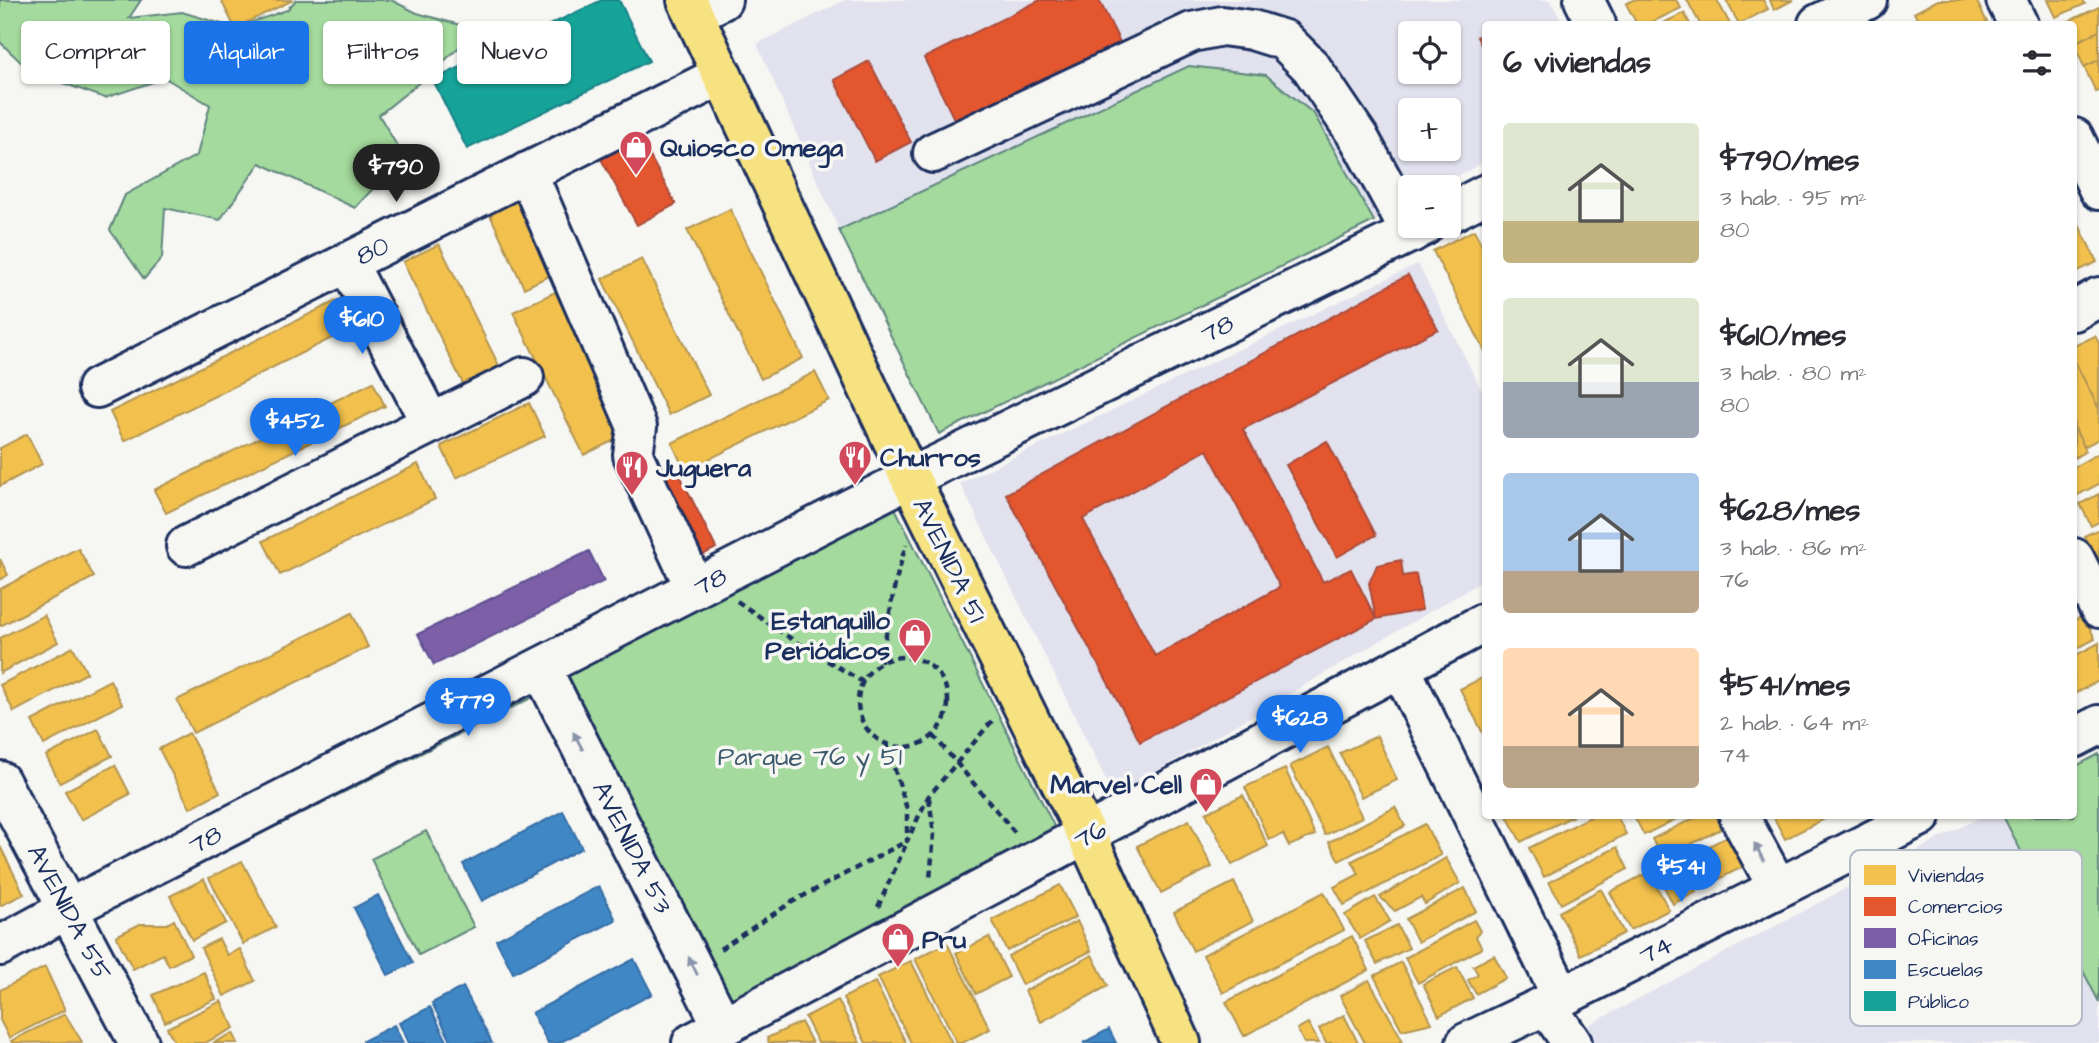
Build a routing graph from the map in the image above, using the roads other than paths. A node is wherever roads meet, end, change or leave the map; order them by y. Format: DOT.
graph roads {
  1 [pos="1584,0"];
  2 [pos="1867,0"];
  3 [pos="2006,0"];
  4 [pos="701,5"];
  5 [pos="1594,21"];
  6 [pos="1824,21"];
  7 [pos="2016,21"];
  8 [pos="722,75"];
  9 [pos="2077,144"];
  10 [pos="933,153"];
  11 [pos="527,172"];
  12 [pos="2099,190"];
  13 [pos="1482,196"];
  14 [pos="1398,198"];
  15 [pos="1461,207"];
  16 [pos="1400,238"];
  17 [pos="347,262"];
  18 [pos="2099,297"];
  19 [pos="2077,309"];
  20 [pos="524,377"];
  21 [pos="97,388"];
  22 [pos="430,422"];
  23 [pos="910,478"];
  24 [pos="186,546"];
  25 [pos="2077,564"];
  26 [pos="695,588"];
  27 [pos="2099,608"];
  28 [pos="1482,624"];
  29 [pos="1400,667"];
  30 [pos="541,668"];
  31 [pos="2099,725"];
  32 [pos="2077,736"];
  33 [pos="0,781"];
  34 [pos="1741,819"];
  35 [pos="1915,819"];
  36 [pos="1087,836"];
  37 [pos="1853,850"];
  38 [pos="1850,852"];
  39 [pos="1778,888"];
  40 [pos="68,909"];
  41 [pos="0,946"];
  42 [pos="1554,1001"];
  43 [pos="708,1035"];
  44 [pos="139,1043"];
  45 [pos="1181,1043"];
  46 [pos="1466,1043"];
  47 [pos="1572,1043"];
  1 -- 5 [label="street"];
  2 -- 6 [label="street"];
  3 -- 7 [label="street"];
  4 -- 8 [label="main road, AVENIDA 51"];
  8 -- 11 [label="street, 80"];
  8 -- 23 [label="main road, AVENIDA 51"];
  9 -- 12 [label="street"];
  10 -- 14 [label="street"];
  11 -- 17 [label="street, 80"];
  11 -- 26 [label="street"];
  13 -- 15 [label="street"];
  16 -- 23 [label="street, 78"];
  17 -- 21 [label="street, 80"];
  17 -- 22 [label="street"];
  18 -- 19 [label="street"];
  20 -- 22 [label="street"];
  22 -- 24 [label="street"];
  23 -- 26 [label="street, 78"];
  23 -- 36 [label="main road, AVENIDA 51"];
  25 -- 27 [label="street"];
  26 -- 30 [label="street, 78"];
  28 -- 29 [label="street, 76"];
  29 -- 36 [label="street, 76"];
  29 -- 42 [label="street"];
  30 -- 40 [label="street, 78"];
  43 -- 30 [label="street, AVENIDA 53, one-way"];
  31 -- 32 [label="street"];
  33 -- 40 [label="street, AVENIDA 55"];
  39 -- 34 [label="street, one-way"];
  35 -- 37 [label="street, 74"];
  36 -- 43 [label="street, 76"];
  36 -- 45 [label="main road, AVENIDA 51"];
  38 -- 39 [label="street, 74"];
  39 -- 42 [label="street, 74"];
  40 -- 41 [label="street, 78"];
  40 -- 44 [label="street, AVENIDA 55"];
  42 -- 46 [label="street, 74"];
  42 -- 47 [label="street"];
}
